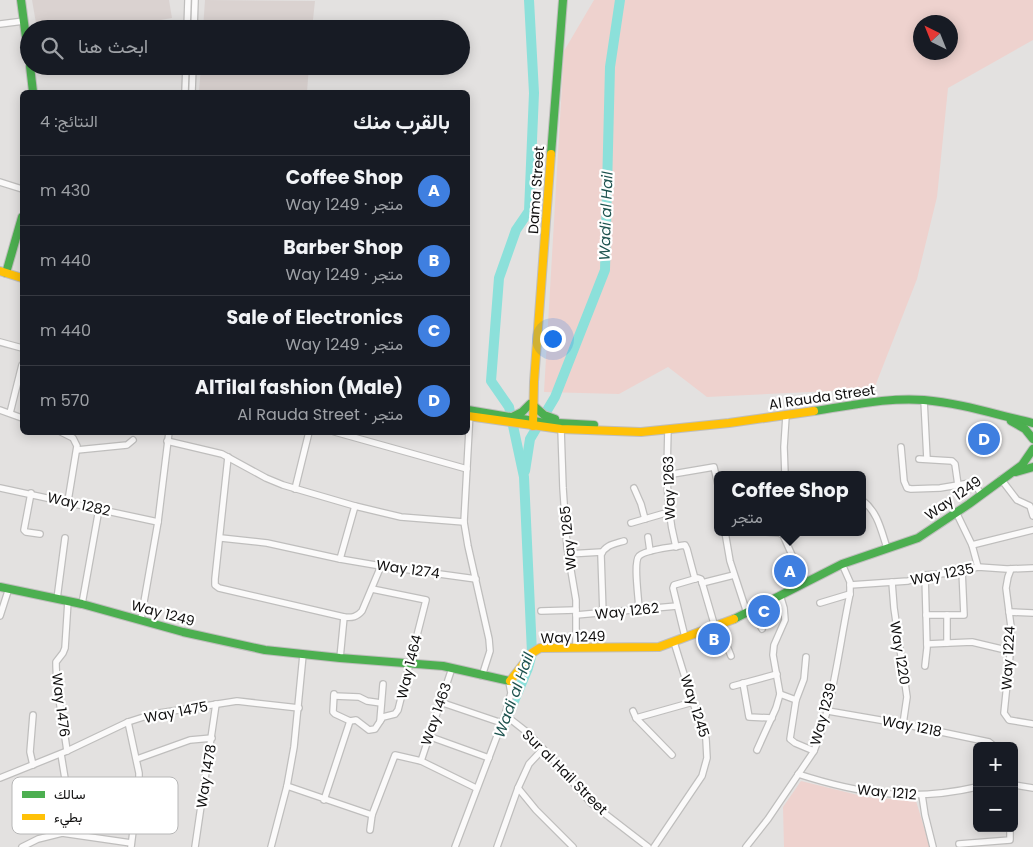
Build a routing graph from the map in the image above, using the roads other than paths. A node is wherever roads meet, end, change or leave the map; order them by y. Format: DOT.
graph roads {
  1 [pos="21,0"];
  2 [pos="188,0"];
  3 [pos="195,0"];
  4 [pos="563,0"];
  5 [pos="24,20"];
  6 [pos="187,20"];
  7 [pos="194,20"];
  8 [pos="20,22"];
  9 [pos="0,24"];
  10 [pos="31,75"];
  11 [pos="186,75"];
  12 [pos="193,75"];
  13 [pos="33,90"];
  14 [pos="185,90"];
  15 [pos="192,90"];
  16 [pos="0,182"];
  17 [pos="20,188"];
  18 [pos="20,223"];
  19 [pos="3,272"];
  20 [pos="20,277"];
  21 [pos="0,342"];
  22 [pos="20,347"];
  23 [pos="20,373"];
  24 [pos="924,400"];
  25 [pos="532,405"];
  26 [pos="0,410"];
  27 [pos="10,413"];
  28 [pos="470,413"];
  29 [pos="470,413"];
  30 [pos="995,414"];
  31 [pos="786,416"];
  32 [pos="20,417"];
  33 [pos="511,418"];
  34 [pos="531,423"];
  35 [pos="1033,423"];
  36 [pos="599,426"];
  37 [pos="561,429"];
  38 [pos="668,429"];
  39 [pos="651,430"];
  40 [pos="67,435"];
  41 [pos="168,435"];
  42 [pos="308,435"];
  43 [pos="346,435"];
  44 [pos="468,435"];
  45 [pos="1033,439"];
  46 [pos="133,440"];
  47 [pos="167,441"];
  48 [pos="901,447"];
  49 [pos="1033,449"];
  50 [pos="77,450"];
  51 [pos="228,457"];
  52 [pos="920,459"];
  53 [pos="927,459"];
  54 [pos="1033,467"];
  55 [pos="467,469"];
  56 [pos="715,471"];
  57 [pos="785,471"];
  58 [pos="667,474"];
  59 [pos="1010,474"];
  60 [pos="1001,479"];
  61 [pos="958,486"];
  62 [pos="0,488"];
  63 [pos="634,488"];
  64 [pos="295,489"];
  65 [pos="30,493"];
  66 [pos="981,494"];
  67 [pos="68,502"];
  68 [pos="866,503"];
  69 [pos="354,506"];
  70 [pos="99,509"];
  71 [pos="669,512"];
  72 [pos="956,512"];
  73 [pos="1033,516"];
  74 [pos="645,519"];
  75 [pos="158,522"];
  76 [pos="464,522"];
  77 [pos="631,523"];
  78 [pos="1033,530"];
  79 [pos="40,534"];
  80 [pos="726,536"];
  81 [pos="782,536"];
  82 [pos="648,537"];
  83 [pos="65,538"];
  84 [pos="221,538"];
  85 [pos="624,541"];
  86 [pos="972,545"];
  87 [pos="676,547"];
  88 [pos="887,548"];
  89 [pos="650,551"];
  90 [pos="602,552"];
  91 [pos="568,554"];
  92 [pos="340,559"];
  93 [pos="842,564"];
  94 [pos="381,566"];
  95 [pos="978,567"];
  96 [pos="1033,568"];
  97 [pos="1011,569"];
  98 [pos="962,570"];
  99 [pos="734,575"];
  100 [pos="925,575"];
  101 [pos="476,578"];
  102 [pos="695,579"];
  103 [pos="804,582"];
  104 [pos="892,582"];
  105 [pos="702,583"];
  106 [pos="850,585"];
  107 [pos="0,587"];
  108 [pos="9,588"];
  109 [pos="372,589"];
  110 [pos="850,594"];
  111 [pos="780,595"];
  112 [pos="57,599"];
  113 [pos="68,601"];
  114 [pos="820,603"];
  115 [pos="82,604"];
  116 [pos="677,606"];
  117 [pos="639,610"];
  118 [pos="541,611"];
  119 [pos="749,611"];
  120 [pos="1009,612"];
  121 [pos="576,613"];
  122 [pos="1033,613"];
  123 [pos="604,614"];
  124 [pos="926,615"];
  125 [pos="947,615"];
  126 [pos="0,616"];
  127 [pos="344,618"];
  128 [pos="141,619"];
  129 [pos="717,627"];
  130 [pos="762,629"];
  131 [pos="685,637"];
  132 [pos="674,642"];
  133 [pos="947,643"];
  134 [pos="927,644"];
  135 [pos="576,647"];
  136 [pos="1010,651"];
  137 [pos="303,655"];
  138 [pos="731,656"];
  139 [pos="806,656"];
  140 [pos="340,658"];
  141 [pos="410,663"];
  142 [pos="925,666"];
  143 [pos="452,668"];
  144 [pos="777,674"];
  145 [pos="482,676"];
  146 [pos="509,682"];
  147 [pos="744,683"];
  148 [pos="383,684"];
  149 [pos="733,686"];
  150 [pos="780,694"];
  151 [pos="796,700"];
  152 [pos="440,702"];
  153 [pos="692,702"];
  154 [pos="381,703"];
  155 [pos="216,704"];
  156 [pos="298,708"];
  157 [pos="633,711"];
  158 [pos="828,711"];
  159 [pos="34,715"];
  160 [pos="505,715"];
  161 [pos="636,718"];
  162 [pos="772,718"];
  163 [pos="350,721"];
  164 [pos="380,721"];
  165 [pos="128,722"];
  166 [pos="502,723"];
  167 [pos="903,724"];
  168 [pos="1033,724"];
  169 [pos="428,736"];
  170 [pos="212,738"];
  171 [pos="989,742"];
  172 [pos="543,749"];
  173 [pos="757,750"];
  174 [pos="67,751"];
  175 [pos="814,751"];
  176 [pos="60,754"];
  177 [pos="672,755"];
  178 [pos="489,758"];
  179 [pos="137,759"];
  180 [pos="421,761"];
  181 [pos="33,765"];
  182 [pos="798,774"];
  183 [pos="64,777"];
  184 [pos="138,777"];
  185 [pos="0,778"];
  186 [pos="286,786"];
  187 [pos="1018,786"];
  188 [pos="476,788"];
  189 [pos="518,788"];
  190 [pos="973,788"];
  191 [pos="1033,788"];
  192 [pos="922,795"];
  193 [pos="324,800"];
  194 [pos="372,815"];
  195 [pos="370,830"];
  196 [pos="1010,832"];
  197 [pos="58,834"];
  198 [pos="68,834"];
  199 [pos="959,844"];
  200 [pos="1002,844"];
  201 [pos="131,845"];
  202 [pos="22,847"];
  203 [pos="195,847"];
  204 [pos="271,847"];
  205 [pos="455,847"];
  206 [pos="498,847"];
  207 [pos="573,847"];
  208 [pos="648,847"];
  209 [pos="654,847"];
  210 [pos="746,847"];
  211 [pos="933,847"];
  1 -- 5 [label="main road"];
  2 -- 6 [label="street"];
  3 -- 7 [label="street"];
  4 -- 25 [label="main road, Dama Street"];
  8 -- 9 [label="street"];
  10 -- 13 [label="main road"];
  11 -- 14 [label="street"];
  12 -- 15 [label="street"];
  16 -- 17 [label="street"];
  18 -- 19 [label="main road"];
  19 -- 20 [label="main road"];
  21 -- 22 [label="street"];
  23 -- 27 [label="street"];
  24 -- 30 [label="main road, Al Rauda Street"];
  24 -- 31 [label="main road, Al Rauda Street"];
  24 -- 53 [label="street"];
  25 -- 33 [label="main road"];
  25 -- 34 [label="main road, Dama Street"];
  25 -- 36 [label="main road"];
  26 -- 27 [label="street"];
  27 -- 32 [label="street"];
  28 -- 33 [label="main road, Al Rauda Street"];
  29 -- 34 [label="main road, Al Rauda Street"];
  30 -- 35 [label="main road, Al Rauda Street"];
  30 -- 45 [label="main road, Al Rauda Street"];
  31 -- 38 [label="main road, Al Rauda Street"];
  31 -- 57 [label="street"];
  33 -- 34 [label="main road, Al Rauda Street"];
  34 -- 36 [label="main road, Al Rauda Street"];
  34 -- 37 [label="main road, Al Rauda Street"];
  36 -- 39 [label="main road, Al Rauda Street"];
  37 -- 39 [label="main road, Al Rauda Street"];
  37 -- 91 [label="street, Way 1265"];
  38 -- 39 [label="main road, Al Rauda Street"];
  38 -- 58 [label="street, Way 1263"];
  40 -- 50 [label="street"];
  41 -- 47 [label="street"];
  42 -- 64 [label="street"];
  43 -- 55 [label="street"];
  44 -- 55 [label="street"];
  46 -- 50 [label="street"];
  47 -- 51 [label="street"];
  47 -- 75 [label="street"];
  48 -- 61 [label="street"];
  49 -- 59 [label="main road, Way 1249"];
  50 -- 67 [label="street"];
  51 -- 64 [label="street"];
  51 -- 84 [label="street"];
  52 -- 53 [label="street"];
  53 -- 61 [label="street"];
  54 -- 59 [label="main road, Way 1249"];
  55 -- 76 [label="street"];
  56 -- 58 [label="street"];
  58 -- 71 [label="street, Way 1263"];
  59 -- 60 [label="main road, Way 1249"];
  60 -- 66 [label="main road, Way 1249"];
  60 -- 73 [label="street"];
  61 -- 66 [label="street"];
  62 -- 65 [label="street, Way 1282"];
  63 -- 74 [label="street"];
  64 -- 69 [label="street"];
  65 -- 67 [label="street, Way 1282"];
  65 -- 79 [label="street"];
  66 -- 72 [label="main road, Way 1249"];
  67 -- 70 [label="street, Way 1282"];
  68 -- 88 [label="street"];
  69 -- 76 [label="street"];
  69 -- 92 [label="street"];
  70 -- 75 [label="street, Way 1282"];
  70 -- 115 [label="street"];
  71 -- 74 [label="street"];
  71 -- 87 [label="street, Way 1263"];
  72 -- 86 [label="street"];
  72 -- 88 [label="main road, Way 1249"];
  74 -- 77 [label="street"];
  75 -- 128 [label="street"];
  76 -- 101 [label="street"];
  78 -- 86 [label="street"];
  80 -- 99 [label="street"];
  81 -- 103 [label="street"];
  82 -- 89 [label="street"];
  83 -- 112 [label="street"];
  84 -- 92 [label="street, Way 1274"];
  84 -- 127 [label="street"];
  85 -- 90 [label="street"];
  86 -- 95 [label="street"];
  87 -- 89 [label="street"];
  87 -- 102 [label="street"];
  88 -- 93 [label="main road, Way 1249"];
  89 -- 117 [label="street"];
  90 -- 91 [label="street"];
  90 -- 123 [label="street"];
  91 -- 121 [label="street, Way 1265"];
  92 -- 94 [label="street, Way 1274"];
  93 -- 103 [label="main road, Way 1249"];
  93 -- 106 [label="street, Way 1239"];
  94 -- 101 [label="street, Way 1274"];
  94 -- 109 [label="street"];
  95 -- 97 [label="street, Way 1235"];
  95 -- 98 [label="street, Way 1235"];
  96 -- 97 [label="street, Way 1235"];
  97 -- 120 [label="street, Way 1224"];
  98 -- 100 [label="street, Way 1235"];
  98 -- 125 [label="street"];
  99 -- 105 [label="street"];
  99 -- 119 [label="street"];
  100 -- 104 [label="street, Way 1235"];
  100 -- 124 [label="street"];
  101 -- 145 [label="street"];
  102 -- 105 [label="street"];
  102 -- 116 [label="street, Way 1262"];
  103 -- 111 [label="main road, Way 1249"];
  104 -- 106 [label="street, Way 1235"];
  104 -- 167 [label="street, Way 1220"];
  105 -- 129 [label="street"];
  106 -- 110 [label="street, Way 1239"];
  107 -- 108 [label="main road, Way 1249"];
  108 -- 112 [label="main road, Way 1249"];
  108 -- 126 [label="street"];
  109 -- 127 [label="street"];
  109 -- 141 [label="street, Way 1464"];
  110 -- 114 [label="street"];
  110 -- 158 [label="street, Way 1239"];
  111 -- 119 [label="main road, Way 1249"];
  111 -- 144 [label="street"];
  112 -- 113 [label="main road, Way 1249"];
  113 -- 115 [label="main road, Way 1249"];
  113 -- 174 [label="street, Way 1476"];
  115 -- 128 [label="main road, Way 1249"];
  116 -- 117 [label="street, Way 1262"];
  116 -- 131 [label="street, Way 1262"];
  117 -- 123 [label="street, Way 1262"];
  118 -- 121 [label="street, Way 1262"];
  119 -- 129 [label="main road, Way 1249"];
  119 -- 130 [label="street"];
  120 -- 122 [label="street"];
  120 -- 136 [label="street, Way 1224"];
  121 -- 123 [label="street, Way 1262"];
  121 -- 135 [label="street, Way 1265"];
  124 -- 125 [label="street"];
  124 -- 134 [label="street"];
  125 -- 133 [label="street"];
  127 -- 140 [label="street"];
  128 -- 137 [label="main road, Way 1249"];
  129 -- 131 [label="main road, Way 1249"];
  129 -- 138 [label="street"];
  131 -- 132 [label="main road, Way 1249"];
  132 -- 135 [label="main road, Way 1249"];
  132 -- 153 [label="street, Way 1245"];
  133 -- 134 [label="street"];
  133 -- 136 [label="street"];
  134 -- 142 [label="street"];
  135 -- 146 [label="main road, Way 1249"];
  136 -- 168 [label="street, Way 1224"];
  137 -- 140 [label="main road, Way 1249"];
  137 -- 156 [label="street"];
  139 -- 151 [label="street"];
  140 -- 141 [label="main road, Way 1249"];
  141 -- 143 [label="main road, Way 1249"];
  141 -- 164 [label="street, Way 1464"];
  143 -- 145 [label="main road, Way 1249"];
  143 -- 152 [label="street, Way 1463"];
  144 -- 147 [label="street"];
  144 -- 150 [label="street"];
  145 -- 146 [label="main road, Way 1249"];
  146 -- 160 [label="street"];
  147 -- 149 [label="street"];
  147 -- 162 [label="street"];
  148 -- 154 [label="street"];
  150 -- 151 [label="street"];
  150 -- 162 [label="street"];
  151 -- 175 [label="street"];
  152 -- 166 [label="street"];
  152 -- 169 [label="street, Way 1463"];
  153 -- 161 [label="street"];
  153 -- 209 [label="street, Way 1245"];
  154 -- 163 [label="street"];
  154 -- 164 [label="street"];
  155 -- 156 [label="street, Way 1475"];
  155 -- 165 [label="street, Way 1475"];
  155 -- 170 [label="street, Way 1478"];
  156 -- 186 [label="street"];
  157 -- 161 [label="street"];
  158 -- 167 [label="street, Way 1218"];
  158 -- 175 [label="street, Way 1239"];
  159 -- 181 [label="street"];
  160 -- 166 [label="street"];
  160 -- 172 [label="street, Sur al Hail Street"];
  161 -- 177 [label="street"];
  162 -- 173 [label="street"];
  163 -- 164 [label="street, Way 1464"];
  163 -- 193 [label="street"];
  165 -- 174 [label="street, Way 1475"];
  165 -- 179 [label="street"];
  166 -- 178 [label="street"];
  167 -- 171 [label="street, Way 1218"];
  169 -- 178 [label="street"];
  169 -- 180 [label="street, Way 1463"];
  170 -- 179 [label="street"];
  170 -- 203 [label="street, Way 1478"];
  172 -- 189 [label="street"];
  172 -- 208 [label="street, Sur al Hail Street"];
  174 -- 176 [label="street, Way 1475"];
  175 -- 182 [label="street, Way 1239"];
  176 -- 181 [label="street, Way 1475"];
  176 -- 183 [label="street"];
  178 -- 188 [label="street"];
  179 -- 184 [label="street"];
  180 -- 188 [label="street"];
  180 -- 194 [label="street"];
  181 -- 185 [label="street, Way 1475"];
  182 -- 192 [label="street, Way 1212"];
  182 -- 210 [label="street, Way 1239"];
  186 -- 193 [label="street"];
  186 -- 204 [label="street"];
  187 -- 191 [label="street"];
  188 -- 205 [label="street"];
  189 -- 206 [label="street"];
  189 -- 207 [label="street"];
  190 -- 192 [label="street, Way 1212"];
  192 -- 211 [label="street"];
  193 -- 194 [label="street"];
  194 -- 195 [label="street"];
  196 -- 200 [label="street"];
  197 -- 202 [label="street"];
  198 -- 201 [label="street"];
  199 -- 200 [label="street"];
}
